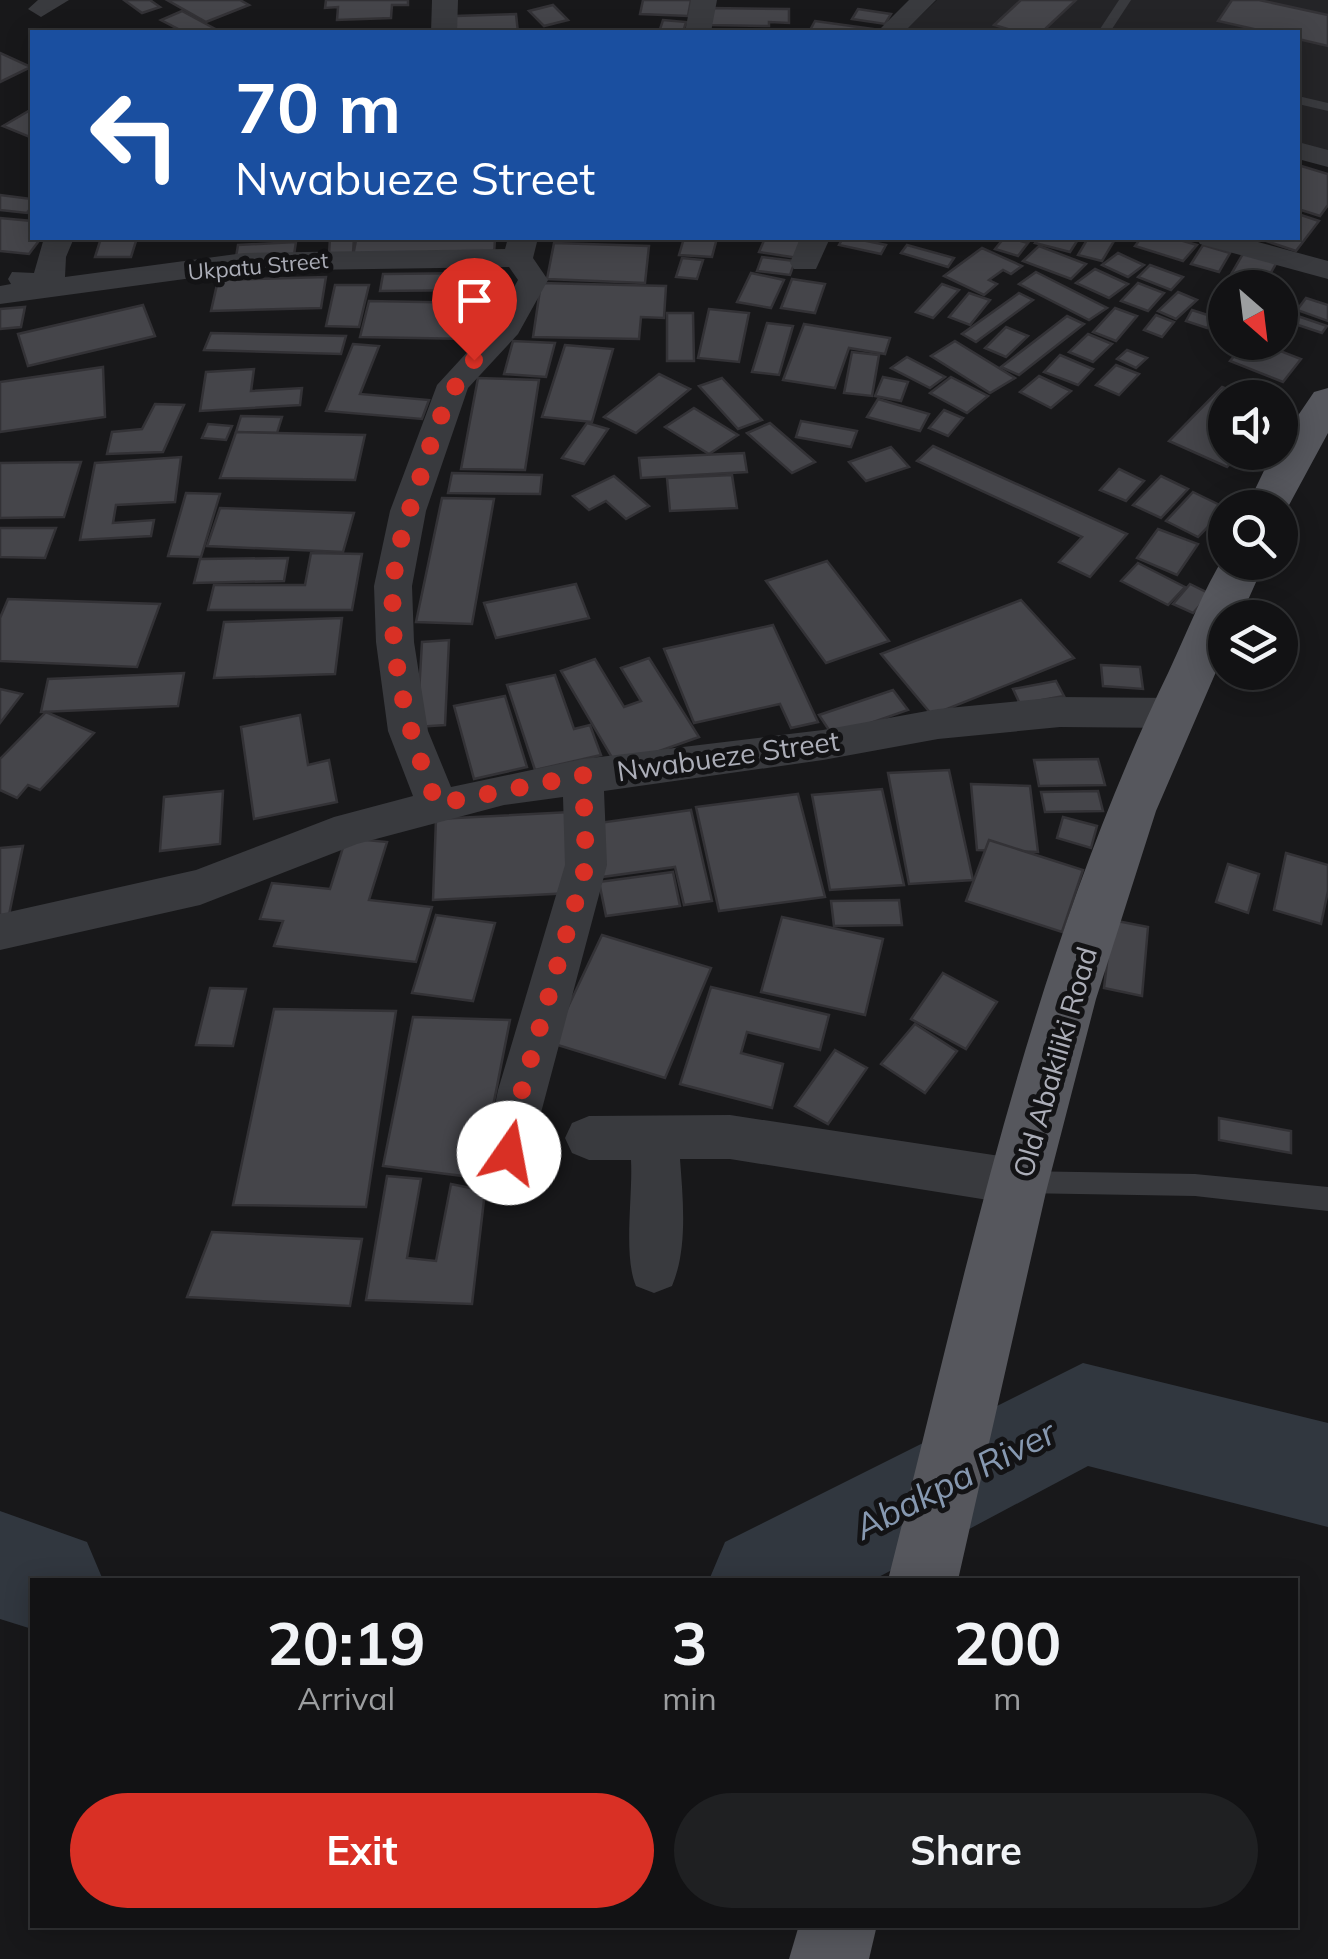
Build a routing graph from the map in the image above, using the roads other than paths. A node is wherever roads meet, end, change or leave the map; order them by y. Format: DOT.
graph roads {
  1 [pos="445,0"];
  2 [pos="704,0"];
  3 [pos="923,0"];
  4 [pos="1125,0"];
  5 [pos="444,30"];
  6 [pos="698,30"];
  7 [pos="892,30"];
  8 [pos="1105,30"];
  9 [pos="1300,100"];
  10 [pos="1328,107"];
  11 [pos="1300,151"];
  12 [pos="1328,160"];
  13 [pos="58,240"];
  14 [pos="1218,240"];
  15 [pos="520,248"];
  16 [pos="0,268"];
  17 [pos="1328,270"];
  18 [pos="48,291"];
  19 [pos="0,295"];
  20 [pos="1328,401"];
  21 [pos="1276,490"];
  22 [pos="1235,580"];
  23 [pos="1176,713"];
  24 [pos="583,775"];
  25 [pos="437,804"];
  26 [pos="0,932"];
  27 [pos="589,1138"];
  28 [pos="654,1140"];
  29 [pos="509,1153"];
  30 [pos="1328,1199"];
  31 [pos="1013,1212"];
  32 [pos="654,1269"];
  33 [pos="923,1578"];
  34 [pos="837,1928"];
  35 [pos="829,1959"];
  1 -- 5 [label="street"];
  2 -- 6 [label="street"];
  3 -- 7 [label="street"];
  4 -- 8 [label="lane"];
  9 -- 10 [label="lane"];
  11 -- 12 [label="street"];
  13 -- 18 [label="street"];
  14 -- 17 [label="street"];
  15 -- 18 [label="street, Ukpatu Street"];
  15 -- 25 [label="street"];
  16 -- 18 [label="street"];
  18 -- 19 [label="street, Ukpatu Street"];
  20 -- 21 [label="main road"];
  22 -- 23 [label="main road, Old Abakiliki Road"];
  23 -- 24 [label="street, Nwabueze Street"];
  23 -- 31 [label="main road, Old Abakiliki Road"];
  24 -- 25 [label="street, Nwabueze Street"];
  24 -- 29 [label="street"];
  25 -- 26 [label="street, Nwabueze Street"];
  27 -- 28 [label="street"];
  28 -- 31 [label="street"];
  28 -- 32 [label="street"];
  30 -- 31 [label="lane"];
  31 -- 33 [label="main road, Old Abakiliki Road"];
  34 -- 35 [label="main road"];
}
